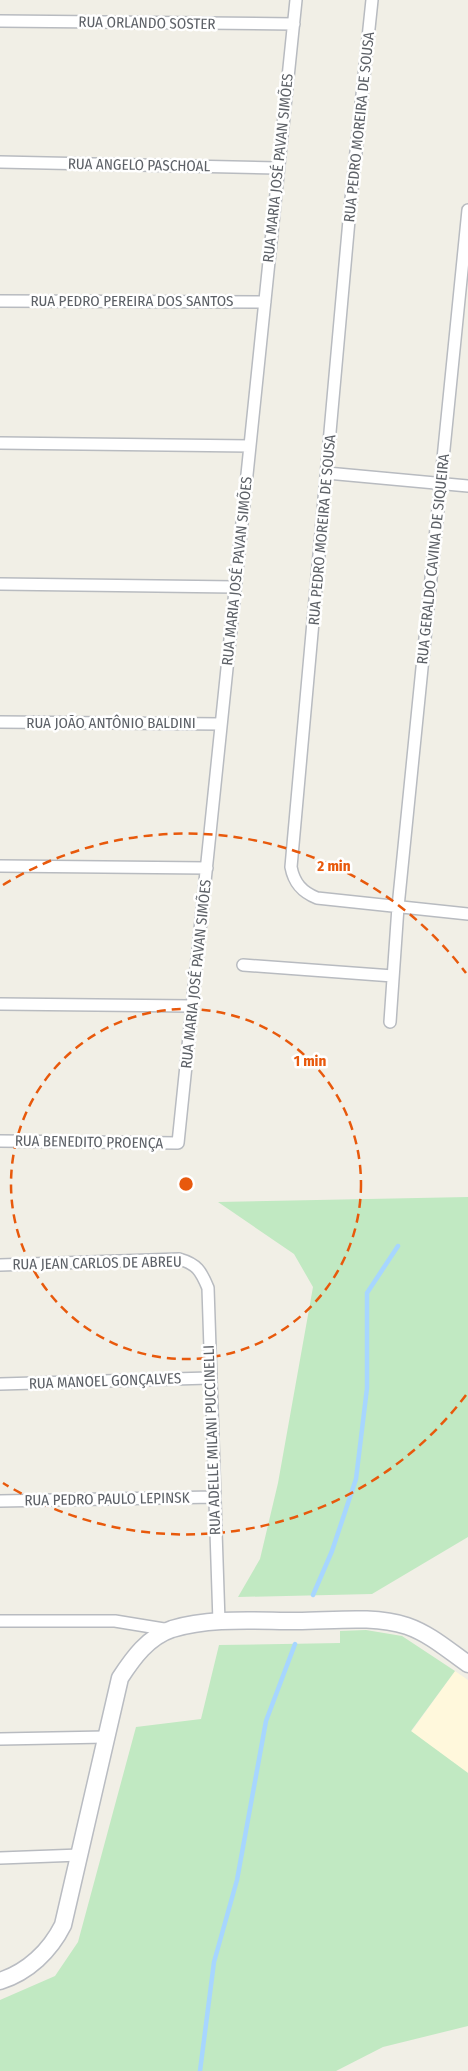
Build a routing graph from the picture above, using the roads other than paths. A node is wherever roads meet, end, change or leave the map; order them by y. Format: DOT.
graph roads {
  1 [pos="296,0"];
  2 [pos="372,0"];
  3 [pos="0,21"];
  4 [pos="294,24"];
  5 [pos="0,162"];
  6 [pos="277,168"];
  7 [pos="468,210"];
  8 [pos="0,301"];
  9 [pos="265,302"];
  10 [pos="0,443"];
  11 [pos="250,446"];
  12 [pos="327,473"];
  13 [pos="441,485"];
  14 [pos="468,486"];
  15 [pos="0,584"];
  16 [pos="236,587"];
  17 [pos="0,722"];
  18 [pos="221,724"];
  19 [pos="0,866"];
  20 [pos="206,868"];
  21 [pos="398,907"];
  22 [pos="468,914"];
  23 [pos="243,965"];
  24 [pos="393,976"];
  25 [pos="0,1004"];
  26 [pos="192,1006"];
  27 [pos="390,1022"];
  28 [pos="0,1141"];
  29 [pos="178,1143"];
  30 [pos="194,1263"];
  31 [pos="0,1265"];
  32 [pos="209,1378"];
  33 [pos="0,1384"];
  34 [pos="214,1497"];
  35 [pos="0,1501"];
  36 [pos="0,1621"];
  37 [pos="219,1622"];
  38 [pos="170,1630"];
  39 [pos="468,1664"];
  40 [pos="106,1737"];
  41 [pos="0,1739"];
  42 [pos="80,1855"];
  43 [pos="0,1858"];
  44 [pos="0,1981"];
  1 -- 4 [label="street, RUA MARIA JOSÉ PAVAN SIMÕES"];
  2 -- 12 [label="street, RUA PEDRO MOREIRA DE SOUSA"];
  3 -- 4 [label="street, RUA ORLANDO SOSTER"];
  4 -- 6 [label="street, RUA MARIA JOSÉ PAVAN SIMÕES"];
  5 -- 6 [label="street, RUA ANGELO PASCHOAL"];
  6 -- 9 [label="street, RUA MARIA JOSÉ PAVAN SIMÕES"];
  7 -- 13 [label="street, RUA GERALDO CAVINA DE SIQUEIRA"];
  8 -- 9 [label="street, RUA PEDRO PEREIRA DOS SANTOS"];
  9 -- 11 [label="street, RUA MARIA JOSÉ PAVAN SIMÕES"];
  10 -- 11 [label="street"];
  11 -- 16 [label="street, RUA MARIA JOSÉ PAVAN SIMÕES"];
  12 -- 13 [label="street"];
  12 -- 21 [label="street, RUA PEDRO MOREIRA DE SOUSA"];
  13 -- 14 [label="street"];
  13 -- 21 [label="street, RUA GERALDO CAVINA DE SIQUEIRA"];
  15 -- 16 [label="street"];
  16 -- 18 [label="street, RUA MARIA JOSÉ PAVAN SIMÕES"];
  17 -- 18 [label="street, RUA JOÃO ANTÔNIO BALDINI"];
  18 -- 20 [label="street, RUA MARIA JOSÉ PAVAN SIMÕES"];
  19 -- 20 [label="street"];
  20 -- 26 [label="street, RUA MARIA JOSÉ PAVAN SIMÕES"];
  21 -- 22 [label="street, RUA PEDRO MOREIRA DE SOUSA"];
  21 -- 24 [label="street, RUA GERALDO CAVINA DE SIQUEIRA"];
  23 -- 24 [label="street"];
  24 -- 27 [label="street, RUA GERALDO CAVINA DE SIQUEIRA"];
  25 -- 26 [label="street"];
  26 -- 29 [label="street, RUA MARIA JOSÉ PAVAN SIMÕES"];
  28 -- 29 [label="street, RUA BENEDITO PROENÇA"];
  30 -- 31 [label="street, RUA JEAN CARLOS DE ABREU"];
  30 -- 32 [label="street, RUA ADELLE MILANI PUCCINELLI"];
  32 -- 33 [label="street, RUA MANOEL GONÇALVES"];
  32 -- 34 [label="street, RUA ADELLE MILANI PUCCINELLI"];
  34 -- 35 [label="street, RUA PEDRO PAULO LEPINSK"];
  34 -- 37 [label="street, RUA ADELLE MILANI PUCCINELLI"];
  36 -- 38 [label="street"];
  37 -- 38 [label="main road"];
  37 -- 39 [label="main road"];
  38 -- 40 [label="main road"];
  40 -- 41 [label="street"];
  40 -- 42 [label="main road"];
  42 -- 43 [label="street"];
  42 -- 44 [label="main road"];
}
